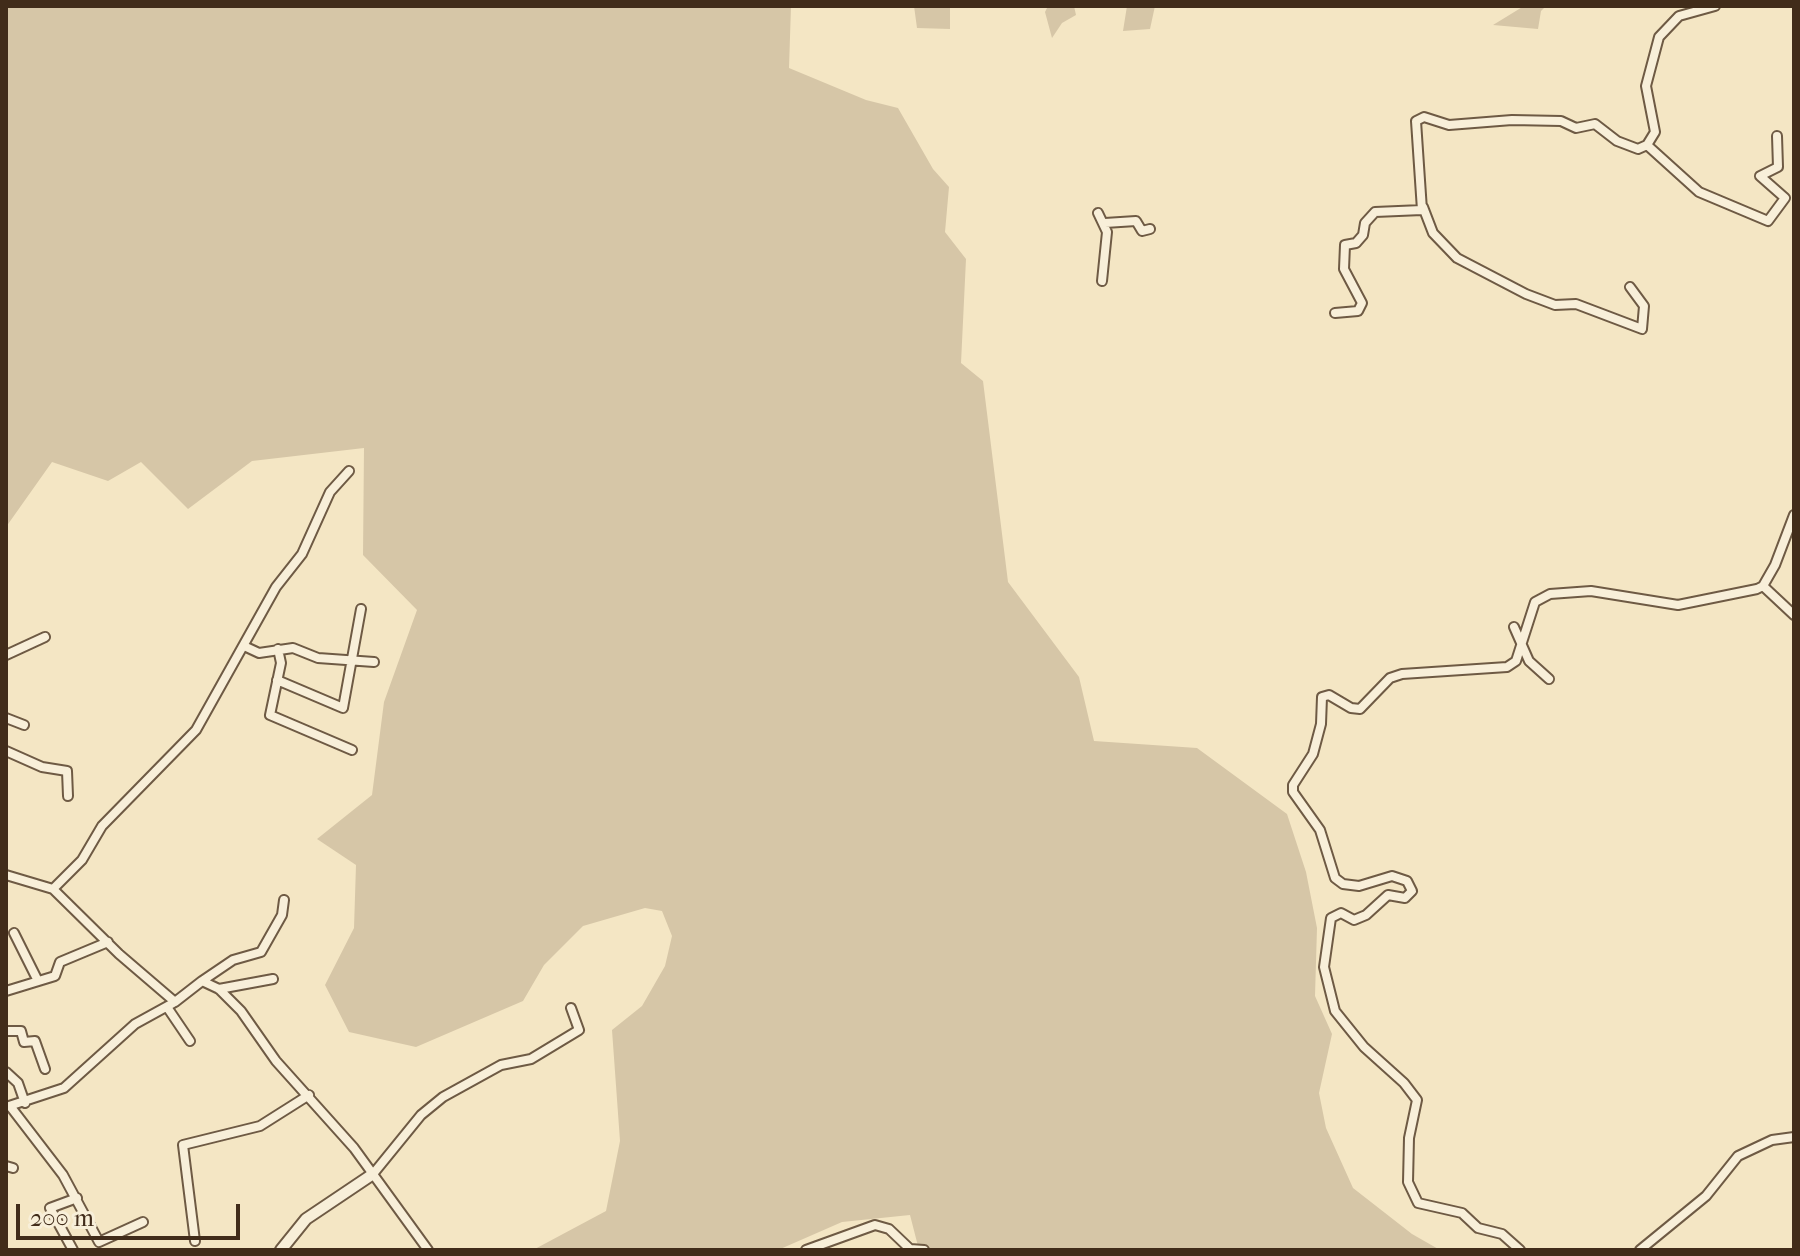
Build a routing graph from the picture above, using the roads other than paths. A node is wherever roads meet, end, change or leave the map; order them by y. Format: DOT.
graph roads {
  1 [pos="1715,6"];
  2 [pos="1777,136"];
  3 [pos="1647,145"];
  4 [pos="1423,207"];
  5 [pos="1098,213"];
  6 [pos="1105,223"];
  7 [pos="1150,229"];
  8 [pos="1102,281"];
  9 [pos="1630,287"];
  10 [pos="1335,313"];
  11 [pos="349,471"];
  12 [pos="1794,515"];
  13 [pos="1763,586"];
  14 [pos="361,609"];
  15 [pos="1794,615"];
  16 [pos="1514,627"];
  17 [pos="45,637"];
  18 [pos="1522,643"];
  19 [pos="244,646"];
  20 [pos="278,649"];
  21 [pos="6,655"];
  22 [pos="352,661"];
  23 [pos="374,662"];
  24 [pos="1549,679"];
  25 [pos="277,680"];
  26 [pos="6,718"];
  27 [pos="24,725"];
  28 [pos="352,750"];
  29 [pos="6,751"];
  30 [pos="68,796"];
  31 [pos="6,875"];
  32 [pos="53,889"];
  33 [pos="284,900"];
  34 [pos="14,933"];
  35 [pos="108,942"];
  36 [pos="273,979"];
  37 [pos="38,981"];
  38 [pos="202,981"];
  39 [pos="219,989"];
  40 [pos="6,991"];
  41 [pos="171,1005"];
  42 [pos="571,1008"];
  43 [pos="6,1031"];
  44 [pos="190,1041"];
  45 [pos="45,1069"];
  46 [pos="6,1072"];
  47 [pos="309,1095"];
  48 [pos="25,1103"];
  49 [pos="8,1106"];
  50 [pos="1794,1137"];
  51 [pos="373,1174"];
  52 [pos="77,1198"];
  53 [pos="143,1222"];
  54 [pos="195,1241"];
  55 [pos="100,1246"];
  56 [pos="73,1250"];
  57 [pos="281,1250"];
  58 [pos="428,1250"];
  59 [pos="806,1250"];
  60 [pos="924,1250"];
  61 [pos="1520,1250"];
  62 [pos="1640,1250"];
  1 -- 3 [label="street"];
  2 -- 3 [label="street"];
  3 -- 4 [label="street"];
  4 -- 9 [label="street"];
  4 -- 10 [label="street"];
  5 -- 6 [label="street"];
  6 -- 7 [label="street"];
  6 -- 8 [label="street"];
  11 -- 19 [label="street"];
  12 -- 13 [label="street"];
  13 -- 15 [label="street"];
  13 -- 18 [label="street"];
  14 -- 22 [label="street"];
  16 -- 18 [label="street"];
  17 -- 21 [label="street"];
  18 -- 24 [label="street"];
  18 -- 61 [label="street"];
  19 -- 20 [label="street"];
  19 -- 32 [label="street"];
  20 -- 22 [label="street"];
  20 -- 25 [label="street"];
  22 -- 23 [label="street"];
  22 -- 25 [label="street"];
  25 -- 28 [label="street"];
  26 -- 27 [label="street"];
  29 -- 30 [label="street"];
  31 -- 32 [label="street"];
  32 -- 35 [label="street"];
  33 -- 38 [label="street"];
  34 -- 37 [label="street"];
  35 -- 37 [label="street"];
  35 -- 41 [label="street"];
  36 -- 39 [label="street"];
  37 -- 40 [label="street"];
  38 -- 39 [label="street"];
  38 -- 41 [label="street"];
  39 -- 47 [label="street"];
  41 -- 44 [label="street"];
  41 -- 48 [label="street"];
  42 -- 51 [label="street"];
  43 -- 45 [label="street"];
  46 -- 48 [label="street"];
  47 -- 51 [label="street"];
  47 -- 54 [label="street"];
  48 -- 49 [label="street"];
  49 -- 52 [label="street"];
  50 -- 62 [label="street"];
  51 -- 57 [label="street"];
  51 -- 58 [label="street"];
  52 -- 55 [label="street"];
  52 -- 56 [label="street"];
  53 -- 55 [label="street"];
  59 -- 60 [label="street"];
}
